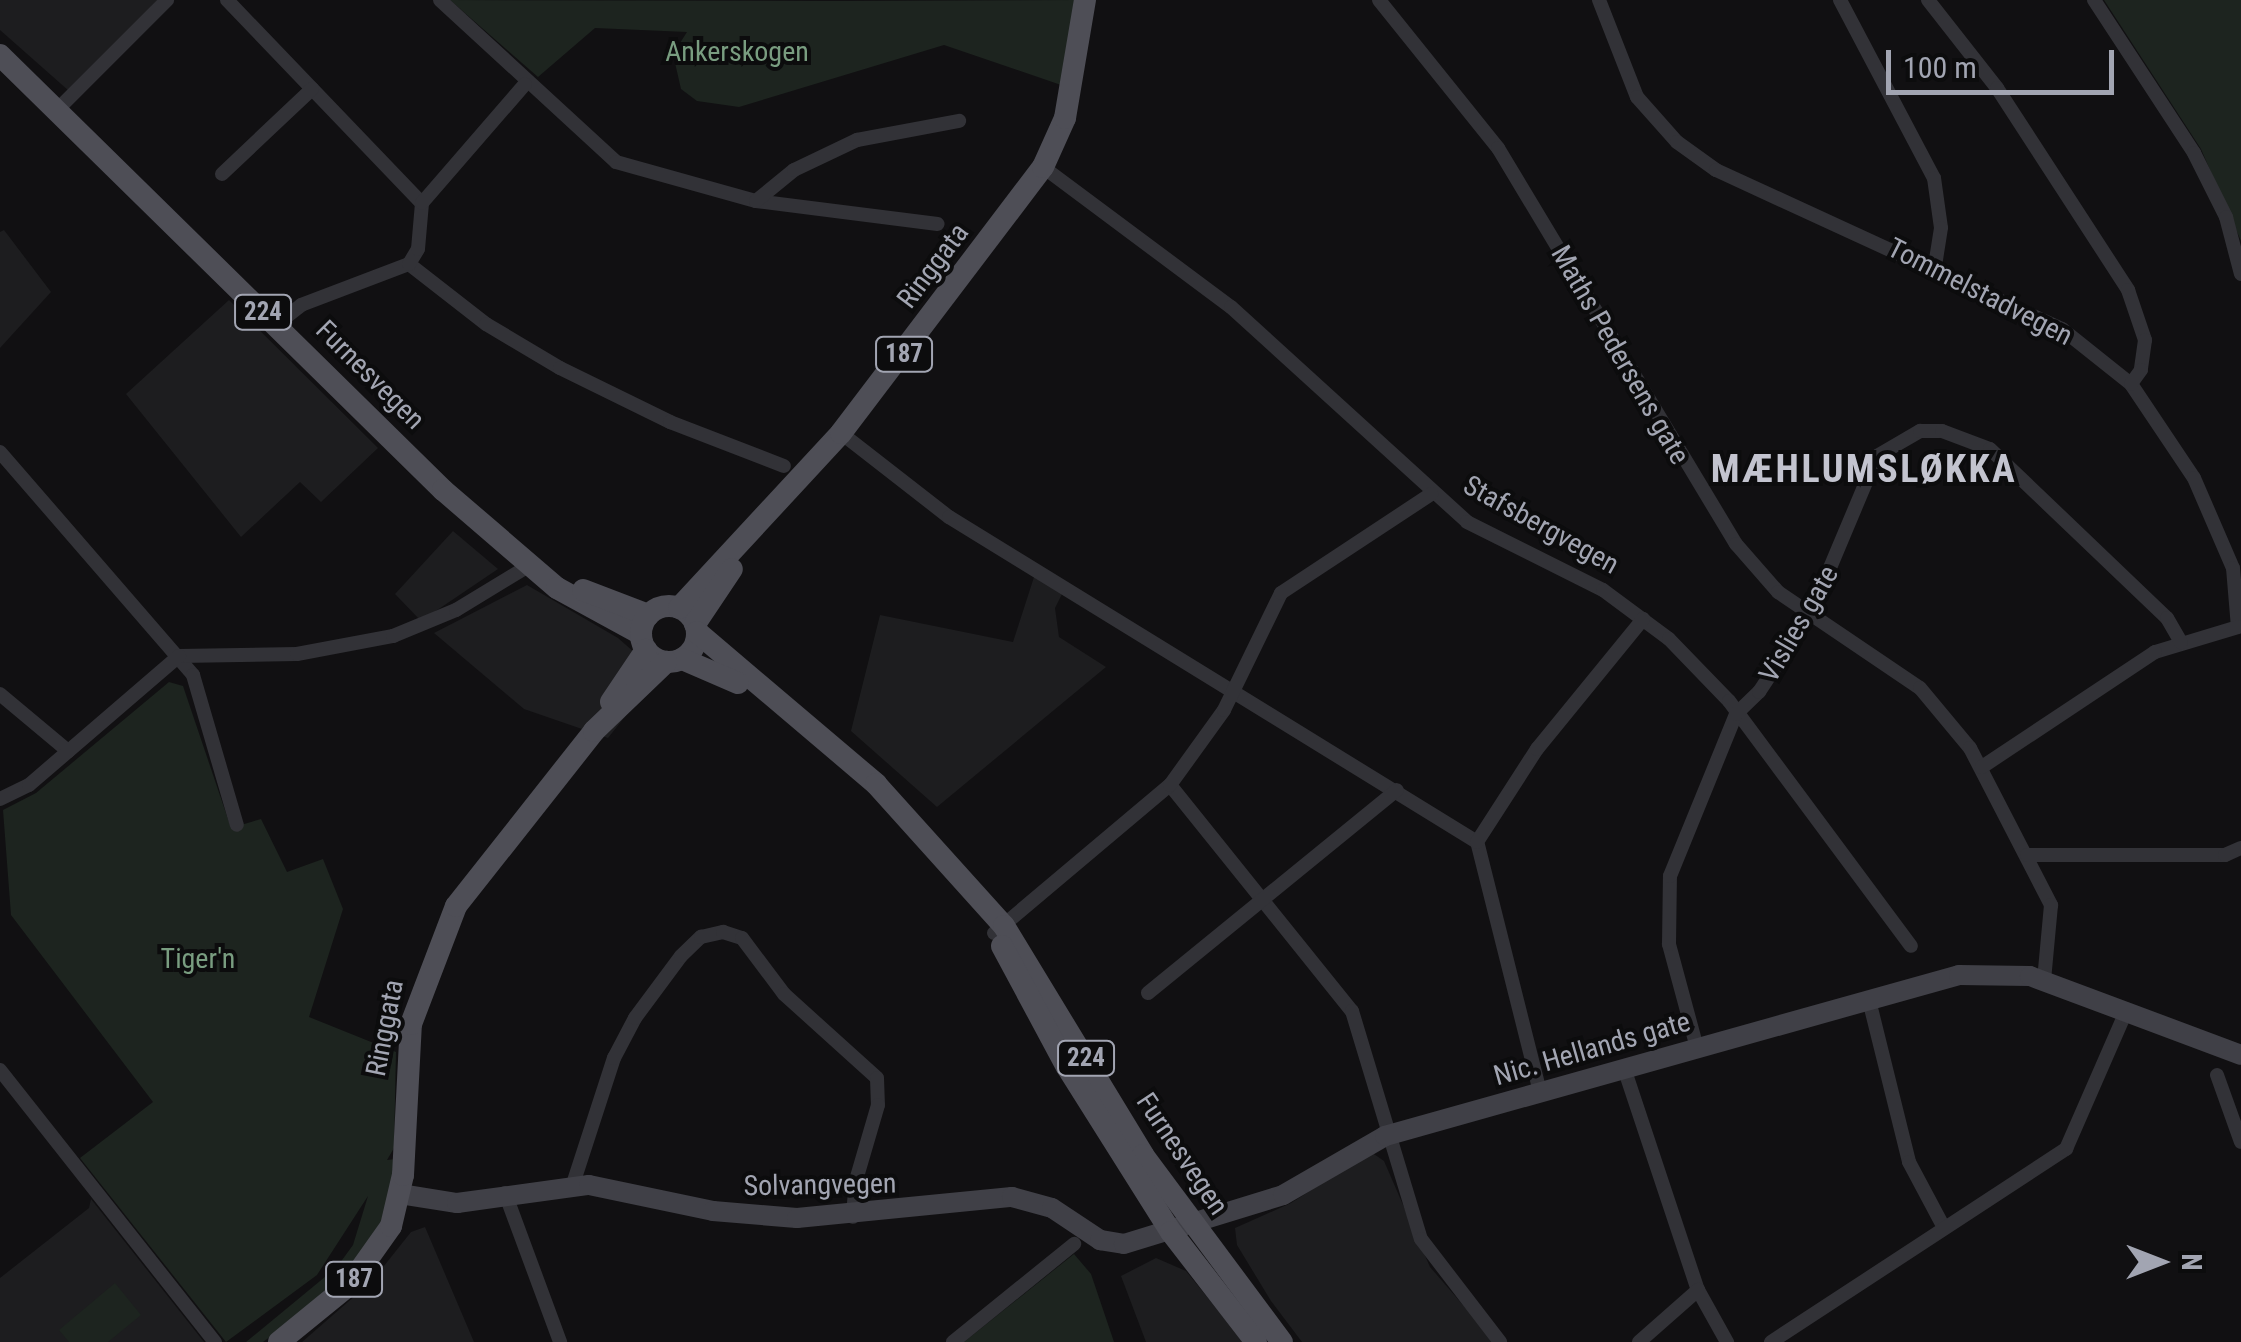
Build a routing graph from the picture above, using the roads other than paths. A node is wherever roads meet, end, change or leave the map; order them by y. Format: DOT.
graph roads {
  1 [pos="167,0"];
  2 [pos="226,0"];
  3 [pos="440,0"];
  4 [pos="1086,0"];
  5 [pos="1378,0"];
  6 [pos="1599,0"];
  7 [pos="1928,0"];
  8 [pos="2094,0"];
  9 [pos="1845,1"];
  10 [pos="0,55"];
  11 [pos="525,84"];
  12 [pos="312,89"];
  13 [pos="59,108"];
  14 [pos="958,122"];
  15 [pos="1043,167"];
  16 [pos="222,174"];
  17 [pos="756,200"];
  18 [pos="422,203"];
  19 [pos="938,224"];
  20 [pos="409,264"];
  21 [pos="1935,265"];
  22 [pos="2241,274"];
  23 [pos="276,324"];
  24 [pos="2131,384"];
  25 [pos="841,434"];
  26 [pos="0,452"];
  27 [pos="784,466"];
  28 [pos="1431,494"];
  29 [pos="530,565"];
  30 [pos="1811,614"];
  31 [pos="1643,619"];
  32 [pos="690,622"];
  33 [pos="2239,627"];
  34 [pos="645,633"];
  35 [pos="2181,642"];
  36 [pos="179,656"];
  37 [pos="674,660"];
  38 [pos="1236,689"];
  39 [pos="0,694"];
  40 [pos="771,700"];
  41 [pos="1736,714"];
  42 [pos="594,731"];
  43 [pos="68,751"];
  44 [pos="1982,768"];
  45 [pos="1170,785"];
  46 [pos="1397,790"];
  47 [pos="0,800"];
  48 [pos="236,825"];
  49 [pos="1477,842"];
  50 [pos="2241,848"];
  51 [pos="2027,855"];
  52 [pos="1262,902"];
  53 [pos="999,930"];
  54 [pos="1911,946"];
  55 [pos="2044,981"];
  56 [pos="1148,993"];
  57 [pos="1869,1000"];
  58 [pos="2125,1014"];
  59 [pos="1697,1048"];
  60 [pos="2241,1054"];
  61 [pos="1624,1068"];
  62 [pos="0,1070"];
  63 [pos="2217,1075"];
  64 [pos="1540,1092"];
  65 [pos="1385,1136"];
  66 [pos="2241,1142"];
  67 [pos="574,1184"];
  68 [pos="505,1193"];
  69 [pos="400,1194"];
  70 [pos="853,1217"];
  71 [pos="1944,1226"];
  72 [pos="1181,1229"];
  73 [pos="1074,1244"];
  74 [pos="1698,1290"];
  75 [pos="215,1342"];
  76 [pos="279,1342"];
  77 [pos="560,1342"];
  78 [pos="953,1342"];
  79 [pos="1256,1342"];
  80 [pos="1282,1342"];
  81 [pos="1500,1342"];
  82 [pos="1639,1342"];
  83 [pos="1727,1342"];
  84 [pos="1771,1342"];
  1 -- 13 [label="street"];
  2 -- 12 [label="street"];
  3 -- 11 [label="street"];
  4 -- 15 [label="main road, Ringgata / 187"];
  5 -- 30 [label="street, Maths Pedersens gate"];
  6 -- 21 [label="street, Tommelstadvegen"];
  7 -- 24 [label="street"];
  8 -- 22 [label="street"];
  9 -- 21 [label="street"];
  10 -- 13 [label="main road, Furnesvegen / 224"];
  11 -- 17 [label="street"];
  11 -- 18 [label="street"];
  12 -- 16 [label="street"];
  12 -- 18 [label="street"];
  13 -- 23 [label="main road, Furnesvegen / 224"];
  14 -- 17 [label="street"];
  15 -- 25 [label="main road, Ringgata / 187"];
  15 -- 28 [label="street, Stafsbergvegen"];
  17 -- 19 [label="street"];
  18 -- 20 [label="street"];
  20 -- 23 [label="street"];
  20 -- 27 [label="street"];
  21 -- 24 [label="street, Tommelstadvegen"];
  23 -- 29 [label="main road, Furnesvegen / 224"];
  24 -- 33 [label="street, Tommelstadvegen"];
  25 -- 32 [label="main road, Ringgata / 187"];
  25 -- 38 [label="street"];
  26 -- 36 [label="street"];
  28 -- 31 [label="street, Stafsbergvegen"];
  28 -- 38 [label="street"];
  29 -- 34 [label="main road, Furnesvegen / 224"];
  29 -- 36 [label="street"];
  30 -- 35 [label="street, Vislies gate"];
  30 -- 41 [label="street, Vislies gate"];
  30 -- 44 [label="street, Maths Pedersens gate"];
  31 -- 41 [label="street, Stafsbergvegen"];
  31 -- 49 [label="street"];
  32 -- 34 [label="main road"];
  32 -- 37 [label="main road, Ringgata"];
  32 -- 40 [label="main road, Furnesvegen / 224"];
  33 -- 35 [label="street, Tommelstadvegen"];
  34 -- 37 [label="main road, 224"];
  34 -- 42 [label="main road, Ringgata / 187"];
  35 -- 44 [label="street, Tommelstadvegen"];
  36 -- 43 [label="street"];
  36 -- 48 [label="street"];
  37 -- 40 [label="main road, Furnesvegen / 224"];
  37 -- 42 [label="main road, Ringgata / 187"];
  38 -- 45 [label="street"];
  38 -- 46 [label="street"];
  39 -- 43 [label="street"];
  40 -- 53 [label="main road, Furnesvegen / 224"];
  41 -- 54 [label="street, Stafsbergvegen"];
  41 -- 59 [label="street, Vislies gate"];
  42 -- 69 [label="main road, Ringgata / 187"];
  43 -- 47 [label="street"];
  44 -- 51 [label="street, Maths Pedersens gate"];
  45 -- 52 [label="street"];
  45 -- 53 [label="street"];
  46 -- 49 [label="street"];
  46 -- 52 [label="street"];
  49 -- 64 [label="street"];
  50 -- 51 [label="street"];
  51 -- 55 [label="street, Maths Pedersens gate"];
  52 -- 56 [label="street"];
  52 -- 65 [label="street"];
  53 -- 72 [label="main road, Furnesvegen / 224"];
  55 -- 57 [label="main road, Nic. Hellands gate"];
  55 -- 58 [label="main road"];
  57 -- 59 [label="main road, Nic. Hellands gate"];
  57 -- 71 [label="street"];
  58 -- 60 [label="main road"];
  58 -- 71 [label="street"];
  59 -- 61 [label="main road, Nic. Hellands gate"];
  61 -- 64 [label="main road, Nic. Hellands gate"];
  61 -- 74 [label="street"];
  62 -- 75 [label="street"];
  63 -- 66 [label="street"];
  64 -- 65 [label="main road, Nic. Hellands gate"];
  65 -- 72 [label="main road, Nic. Hellands gate"];
  65 -- 81 [label="street"];
  67 -- 68 [label="main road, Solvangvegen"];
  67 -- 70 [label="main road, Solvangvegen"];
  67 -- 70 [label="street"];
  68 -- 69 [label="main road, Solvangvegen"];
  68 -- 77 [label="street"];
  69 -- 76 [label="main road, Ringgata / 187"];
  70 -- 72 [label="main road, Solvangvegen"];
  71 -- 84 [label="street"];
  72 -- 79 [label="main road, Furnesvegen / 224"];
  72 -- 80 [label="main road, Furnesvegen / 224"];
  73 -- 78 [label="street"];
  74 -- 82 [label="street"];
  74 -- 83 [label="street"];
}
